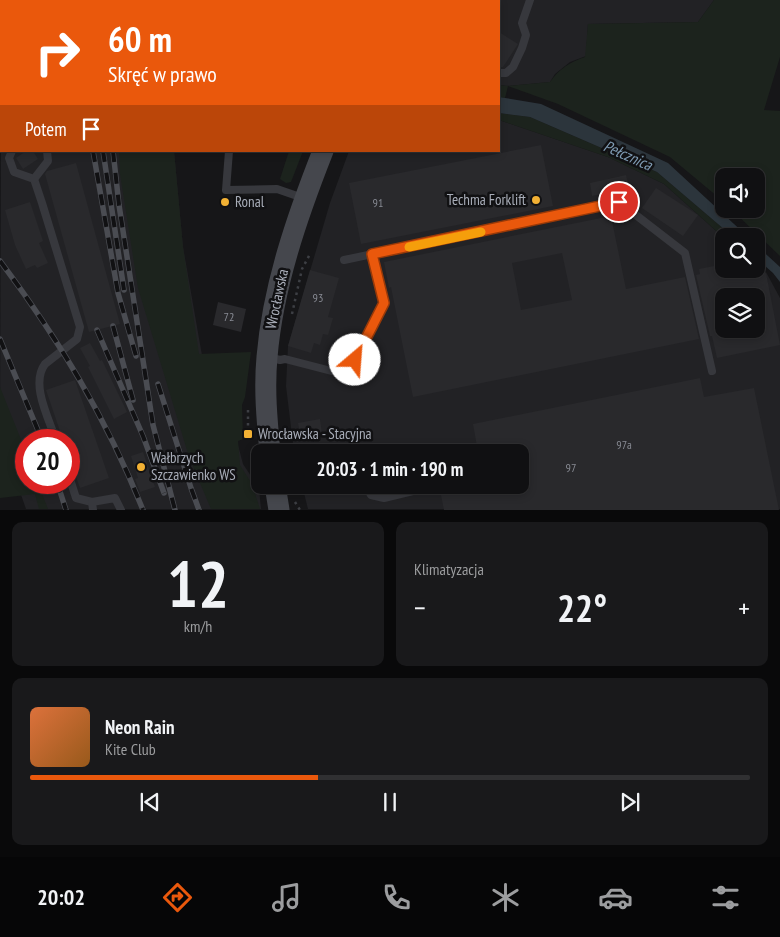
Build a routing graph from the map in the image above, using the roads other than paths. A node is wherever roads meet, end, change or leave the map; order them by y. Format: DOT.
graph roads {
  1 [pos="530,0"];
  2 [pos="500,73"];
  3 [pos="11,152"];
  4 [pos="46,152"];
  5 [pos="230,152"];
  6 [pos="323,152"];
  7 [pos="34,179"];
  8 [pos="304,198"];
  9 [pos="372,254"];
  10 [pos="344,260"];
  11 [pos="267,356"];
  12 [pos="712,371"];
  13 [pos="52,429"];
  14 [pos="269,444"];
  15 [pos="75,494"];
  16 [pos="276,494"];
  17 [pos="370,494"];
  18 [pos="400,494"];
  19 [pos="93,506"];
  20 [pos="121,510"];
  21 [pos="279,510"];
  1 -- 2 [label="lane"];
  3 -- 7 [label="lane"];
  4 -- 7 [label="lane"];
  5 -- 8 [label="lane"];
  6 -- 8 [label="main road, Wrocławska"];
  7 -- 13 [label="lane"];
  8 -- 11 [label="main road, Wrocławska"];
  9 -- 10 [label="lane"];
  9 -- 11 [label="lane"];
  9 -- 12 [label="lane"];
  11 -- 14 [label="main road, Wrocławska"];
  15 -- 19 [label="lane"];
  16 -- 21 [label="main road"];
  17 -- 18 [label="lane"];
  19 -- 20 [label="lane"];
}
